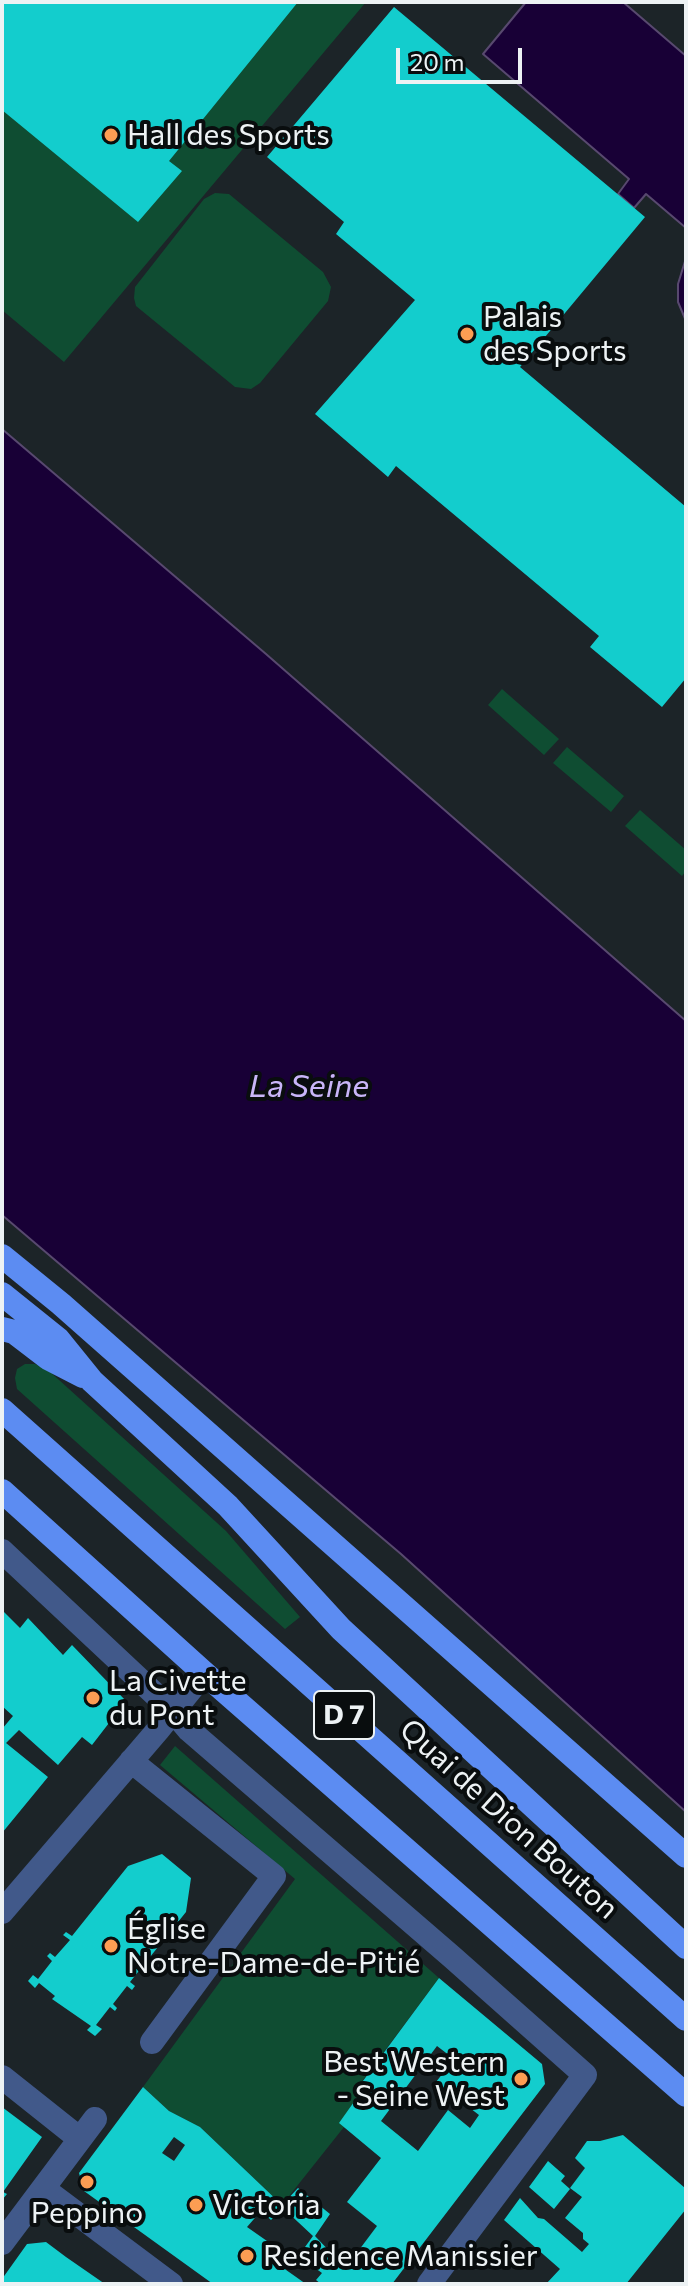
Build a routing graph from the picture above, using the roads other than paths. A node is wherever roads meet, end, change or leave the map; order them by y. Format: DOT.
graph roads {
  1 [pos="2,1256"];
  2 [pos="2,1294"];
  3 [pos="2,1329"];
  4 [pos="92,1381"];
  5 [pos="2,1410"];
  6 [pos="2,1491"];
  7 [pos="2,1551"];
  8 [pos="204,1673"];
  9 [pos="174,1712"];
  10 [pos="131,1761"];
  11 [pos="686,1856"];
  12 [pos="2,1912"];
  13 [pos="686,1947"];
  14 [pos="686,2019"];
  15 [pos="152,2042"];
  16 [pos="676,2074"];
  17 [pos="2,2077"];
  18 [pos="686,2095"];
  19 [pos="95,2119"];
  20 [pos="80,2139"];
  21 [pos="44,2189"];
  22 [pos="2,2243"];
  23 [pos="171,2284"];
  24 [pos="429,2284"];
  1 -- 11 [label="main road"];
  2 -- 4 [label="main road"];
  3 -- 4 [label="main road"];
  4 -- 13 [label="main road"];
  5 -- 14 [label="main road, Quai de Dion Bouton / D 7"];
  6 -- 8 [label="main road"];
  7 -- 9 [label="street"];
  8 -- 9 [label="street"];
  8 -- 16 [label="main road"];
  9 -- 10 [label="street"];
  9 -- 24 [label="street"];
  10 -- 12 [label="street"];
  10 -- 15 [label="street"];
  16 -- 18 [label="main road"];
  17 -- 20 [label="street"];
  19 -- 20 [label="street"];
  20 -- 21 [label="street"];
  21 -- 22 [label="street"];
  21 -- 23 [label="street"];
}
